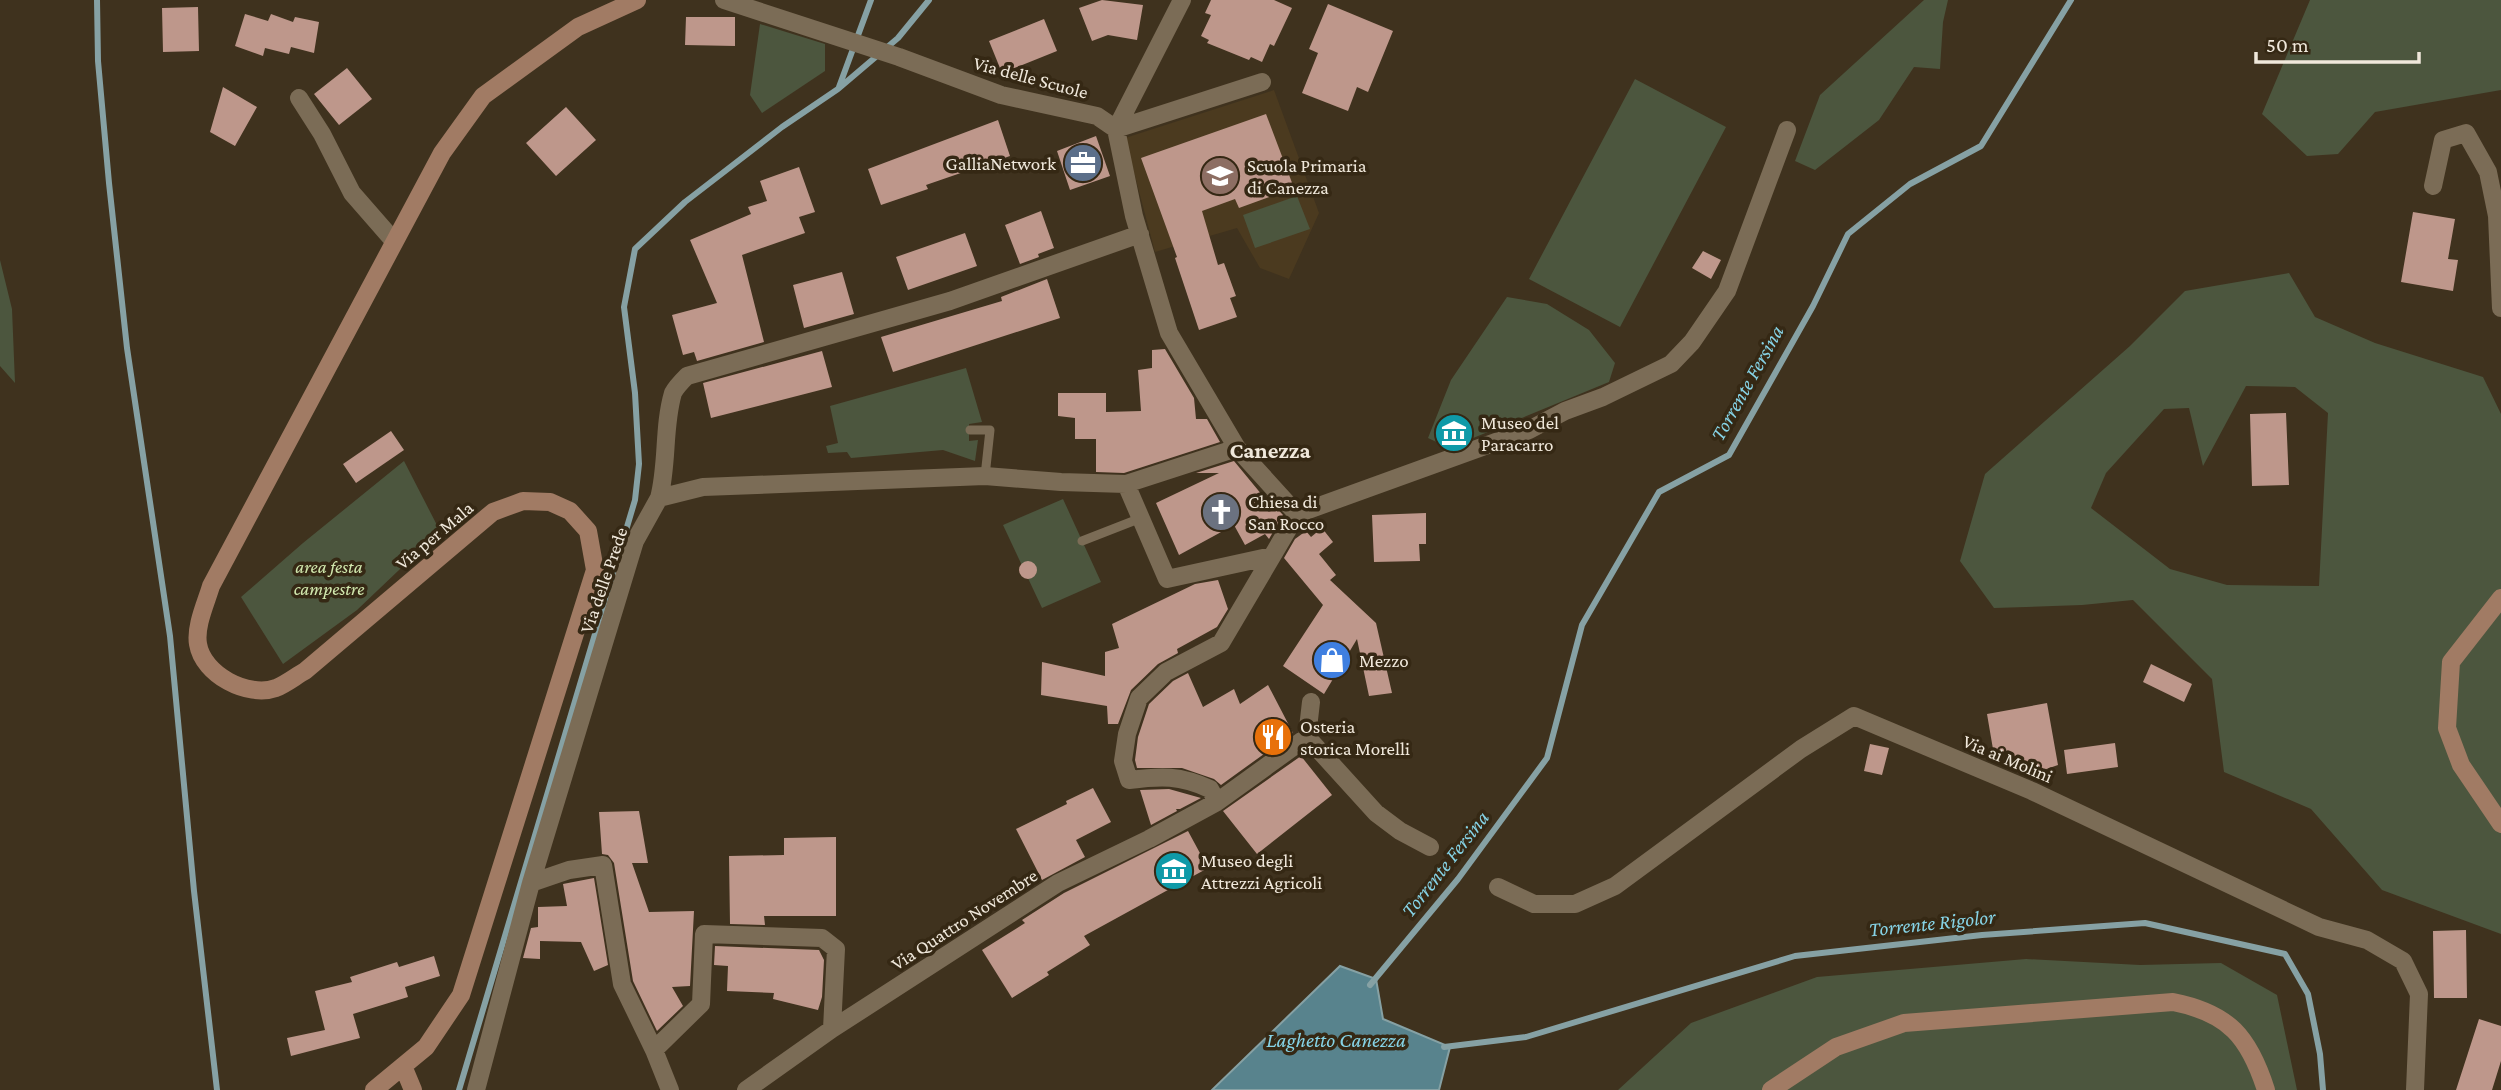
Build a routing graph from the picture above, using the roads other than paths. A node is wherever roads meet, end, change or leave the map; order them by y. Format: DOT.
graph roads {
  1 [pos="724,0"];
  2 [pos="1182,0"];
  3 [pos="633,1"];
  4 [pos="1262,82"];
  5 [pos="299,98"];
  6 [pos="1116,129"];
  7 [pos="1787,130"];
  8 [pos="2433,186"];
  9 [pos="1140,234"];
  10 [pos="393,240"];
  11 [pos="2501,308"];
  12 [pos="970,430"];
  13 [pos="1237,448"];
  14 [pos="985,476"];
  15 [pos="1126,484"];
  16 [pos="659,498"];
  17 [pos="1297,514"];
  18 [pos="1141,518"];
  19 [pos="1082,541"];
  20 [pos="1272,556"];
  21 [pos="2501,598"];
  22 [pos="1311,702"];
  23 [pos="1307,737"];
  24 [pos="1217,802"];
  25 [pos="2501,824"];
  26 [pos="1430,848"];
  27 [pos="531,883"];
  28 [pos="1497,887"];
  29 [pos="832,1029"];
  30 [pos="654,1050"];
  31 [pos="403,1066"];
  32 [pos="374,1090"];
  33 [pos="413,1090"];
  34 [pos="475,1090"];
  35 [pos="670,1090"];
  36 [pos="746,1090"];
  37 [pos="1771,1090"];
  38 [pos="2266,1090"];
  39 [pos="2415,1090"];
  1 -- 6 [label="street, Via delle Scuole"];
  2 -- 6 [label="street"];
  3 -- 10 [label="main road, Via per Mala"];
  4 -- 6 [label="street"];
  5 -- 10 [label="street"];
  6 -- 9 [label="street"];
  7 -- 17 [label="street"];
  8 -- 11 [label="street"];
  9 -- 13 [label="street"];
  9 -- 16 [label="street"];
  10 -- 31 [label="main road, Via per Mala"];
  12 -- 14 [label="lane"];
  13 -- 15 [label="street"];
  13 -- 17 [label="street"];
  14 -- 15 [label="street"];
  14 -- 16 [label="street"];
  15 -- 18 [label="street"];
  16 -- 27 [label="street, Via delle Prede"];
  17 -- 20 [label="street"];
  18 -- 19 [label="lane"];
  18 -- 20 [label="street"];
  20 -- 24 [label="street"];
  21 -- 25 [label="main road"];
  22 -- 23 [label="street"];
  23 -- 24 [label="street, Via Quattro Novembre"];
  23 -- 26 [label="street"];
  24 -- 29 [label="street, Via Quattro Novembre"];
  27 -- 30 [label="street"];
  27 -- 34 [label="street, Via delle Prede"];
  28 -- 39 [label="street, Via ai Molini"];
  29 -- 30 [label="street"];
  29 -- 36 [label="street, Via Quattro Novembre"];
  30 -- 35 [label="street"];
  31 -- 32 [label="main road"];
  31 -- 33 [label="main road"];
  37 -- 38 [label="main road"];
}
